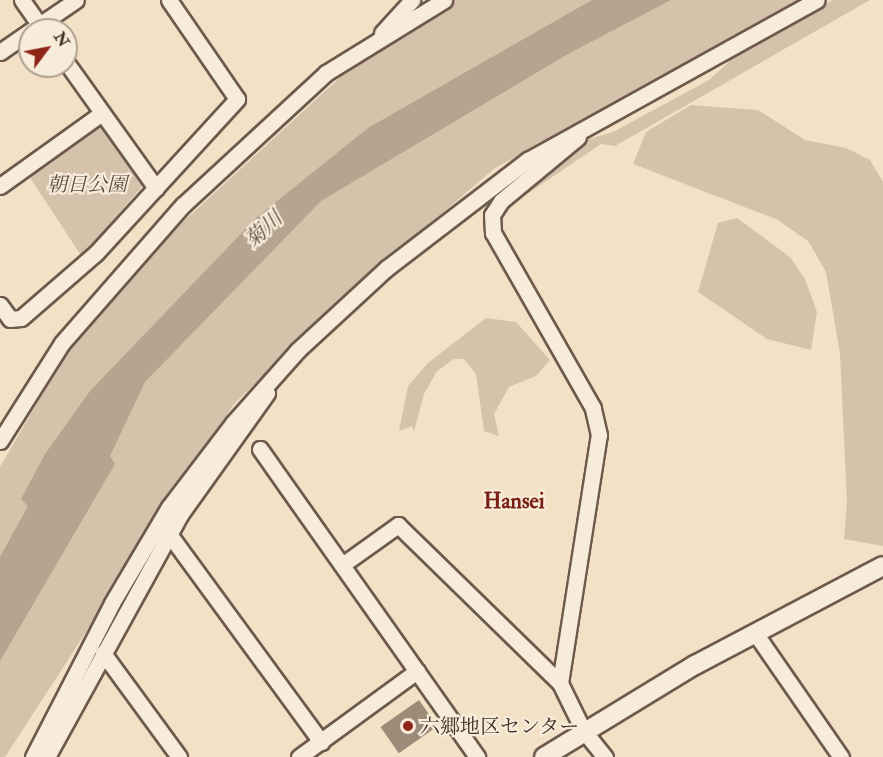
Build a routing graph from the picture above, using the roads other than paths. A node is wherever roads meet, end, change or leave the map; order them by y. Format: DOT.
graph roads {
  1 [pos="22,0"];
  2 [pos="76,0"];
  3 [pos="169,0"];
  4 [pos="412,0"];
  5 [pos="444,0"];
  6 [pos="817,0"];
  7 [pos="31,18"];
  8 [pos="51,18"];
  9 [pos="18,40"];
  10 [pos="370,46"];
  11 [pos="0,52"];
  12 [pos="78,78"];
  13 [pos="102,112"];
  14 [pos="597,118"];
  15 [pos="0,186"];
  16 [pos="156,188"];
  17 [pos="0,305"];
  18 [pos="273,379"];
  19 [pos="0,441"];
  20 [pos="260,448"];
  21 [pos="169,534"];
  22 [pos="342,565"];
  23 [pos="883,566"];
  24 [pos="755,633"];
  25 [pos="103,653"];
  26 [pos="417,671"];
  27 [pos="560,682"];
  28 [pos="584,730"];
  29 [pos="321,742"];
  30 [pos="33,757"];
  31 [pos="47,757"];
  32 [pos="179,757"];
  33 [pos="300,757"];
  34 [pos="477,757"];
  35 [pos="544,757"];
  36 [pos="605,757"];
  37 [pos="841,757"];
  1 -- 7 [label="street"];
  2 -- 8 [label="street"];
  3 -- 16 [label="street"];
  4 -- 10 [label="street"];
  5 -- 10 [label="street"];
  6 -- 14 [label="street"];
  9 -- 11 [label="street"];
  10 -- 19 [label="street"];
  12 -- 13 [label="street"];
  13 -- 15 [label="street"];
  13 -- 16 [label="street"];
  14 -- 18 [label="street"];
  14 -- 27 [label="street"];
  16 -- 17 [label="street"];
  18 -- 21 [label="street"];
  18 -- 30 [label="street"];
  20 -- 22 [label="street"];
  21 -- 25 [label="street"];
  21 -- 29 [label="street"];
  22 -- 26 [label="street"];
  22 -- 27 [label="street"];
  23 -- 24 [label="street"];
  24 -- 28 [label="street"];
  24 -- 37 [label="street"];
  25 -- 31 [label="street"];
  25 -- 32 [label="street"];
  26 -- 29 [label="street"];
  26 -- 34 [label="street"];
  27 -- 28 [label="street"];
  28 -- 35 [label="street"];
  28 -- 36 [label="street"];
  29 -- 33 [label="street"];
}
